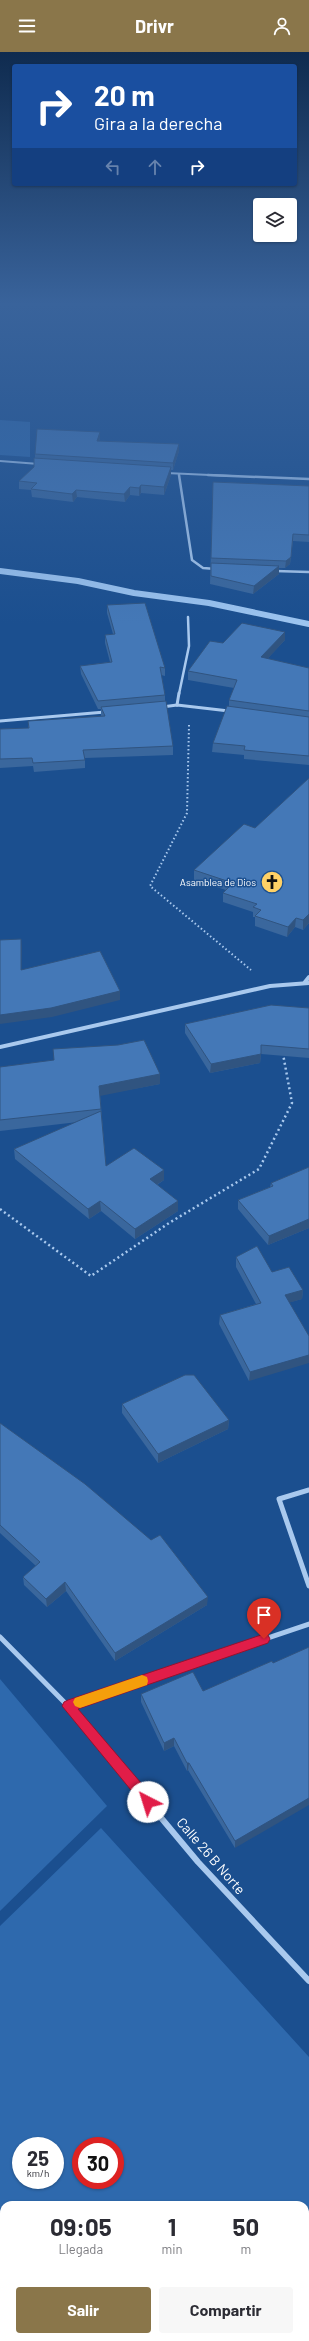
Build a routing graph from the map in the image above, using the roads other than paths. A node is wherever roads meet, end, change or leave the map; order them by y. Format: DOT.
graph roads {
  1 [pos="0,461"];
  2 [pos="47,464"];
  3 [pos="164,473"];
  4 [pos="179,474"];
  5 [pos="309,479"];
  6 [pos="223,569"];
  7 [pos="270,571"];
  8 [pos="309,572"];
  9 [pos="188,617"];
  10 [pos="177,705"];
  11 [pos="160,707"];
  12 [pos="232,711"];
  13 [pos="107,712"];
  14 [pos="0,721"];
  15 [pos="309,977"];
  16 [pos="307,983"];
  17 [pos="0,1047"];
  18 [pos="309,1490"];
  19 [pos="309,1586"];
  20 [pos="309,1624"];
  21 [pos="0,1637"];
  22 [pos="68,1706"];
  23 [pos="309,1982"];
  1 -- 2 [label="street"];
  3 -- 4 [label="street"];
  4 -- 5 [label="street"];
  4 -- 6 [label="street"];
  7 -- 8 [label="street"];
  9 -- 10 [label="street"];
  10 -- 11 [label="street"];
  10 -- 12 [label="street"];
  13 -- 14 [label="street"];
  15 -- 16 [label="street"];
  16 -- 17 [label="street"];
  18 -- 19 [label="street"];
  20 -- 22 [label="street"];
  21 -- 22 [label="street, Calle 26 B Norte"];
  22 -- 23 [label="street, Calle 26 B Norte"];
}
